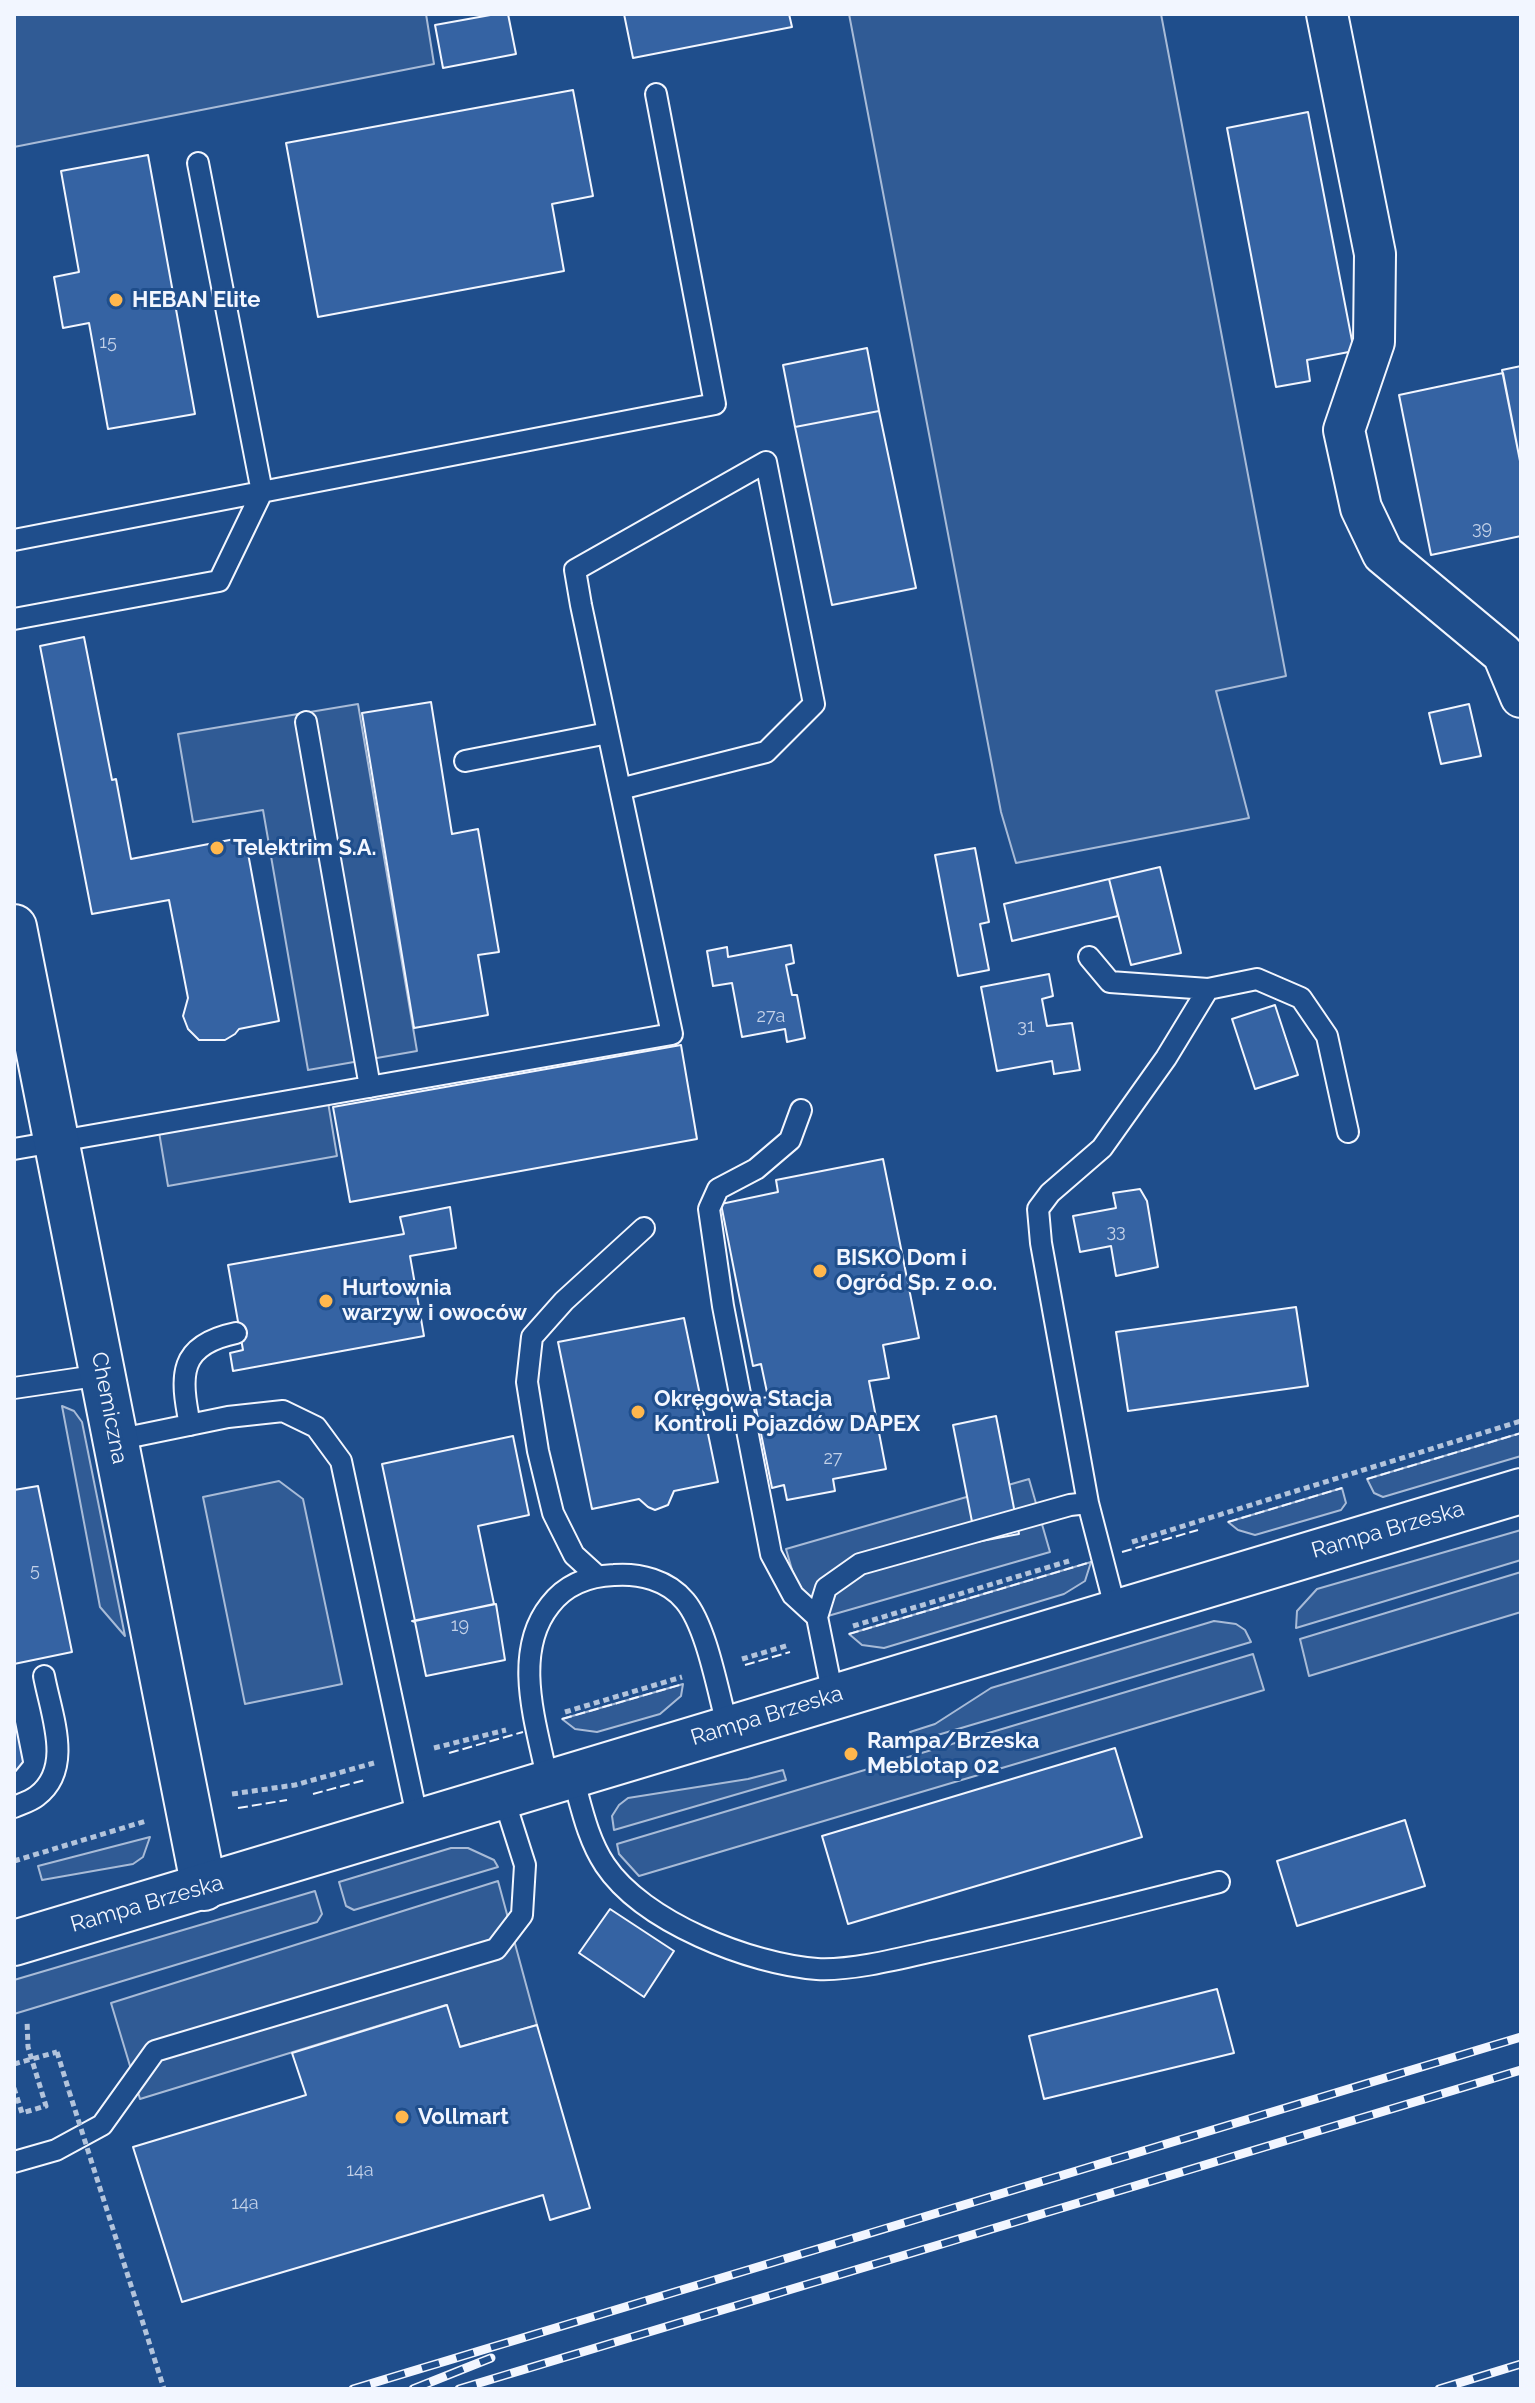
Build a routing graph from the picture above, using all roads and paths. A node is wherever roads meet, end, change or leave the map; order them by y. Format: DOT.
graph roads {
  1 [pos="1327,14"];
  2 [pos="656,94"];
  3 [pos="198,163"];
  4 [pos="262,492"];
  5 [pos="14,540"];
  6 [pos="14,619"];
  7 [pos="1512,648"];
  8 [pos="1521,697"];
  9 [pos="306,722"];
  10 [pos="608,733"];
  11 [pos="465,761"];
  12 [pos="620,789"];
  13 [pos="14,927"];
  14 [pos="1089,957"];
  15 [pos="1208,989"];
  16 [pos="27,1061"];
  17 [pos="370,1087"];
  18 [pos="801,1110"];
  19 [pos="1348,1132"];
  20 [pos="56,1142"];
  21 [pos="14,1149"];
  22 [pos="644,1228"];
  23 [pos="236,1333"];
  24 [pos="102,1375"];
  25 [pos="19,1391"];
  26 [pos="1521,1421"];
  27 [pos="190,1425"];
  28 [pos="116,1440"];
  29 [pos="1521,1491"];
  30 [pos="1088,1503"];
  31 [pos="1102,1551"];
  32 [pos="596,1575"];
  33 [pos="1116,1611"];
  34 [pos="819,1626"];
  35 [pos="711,1668"];
  36 [pos="44,1676"];
  37 [pos="833,1696"];
  38 [pos="536,1721"];
  39 [pos="728,1728"];
  40 [pos="404,1755"];
  41 [pos="560,1778"];
  42 [pos="233,1793"];
  43 [pos="503,1796"];
  44 [pos="14,1807"];
  45 [pos="418,1821"];
  46 [pos="144,1822"];
  47 [pos="14,1861"];
  48 [pos="1219,1882"];
  49 [pos="204,1888"];
  50 [pos="14,1943"];
  51 [pos="27,2020"];
  52 [pos="14,2064"];
  53 [pos="14,2088"];
  54 [pos="14,2162"];
  55 [pos="164,2389"];
  1 -- 7 [label="street"];
  2 -- 4 [label="lane"];
  3 -- 4 [label="lane"];
  4 -- 5 [label="lane"];
  4 -- 6 [label="lane"];
  7 -- 8 [label="street"];
  9 -- 17 [label="lane"];
  10 -- 11 [label="lane"];
  10 -- 12 [label="lane"];
  10 -- 12 [label="lane"];
  12 -- 17 [label="lane"];
  13 -- 16 [label="main road, Chemiczna"];
  14 -- 15 [label="lane"];
  15 -- 19 [label="lane"];
  15 -- 30 [label="lane"];
  16 -- 20 [label="main road, Chemiczna"];
  17 -- 20 [label="lane"];
  18 -- 34 [label="lane"];
  20 -- 21 [label="lane"];
  20 -- 24 [label="main road, Chemiczna"];
  22 -- 32 [label="lane"];
  23 -- 27 [label="lane"];
  24 -- 25 [label="lane"];
  24 -- 28 [label="main road, Chemiczna"];
  26 -- 31 [label="path"];
  27 -- 28 [label="lane"];
  27 -- 40 [label="lane"];
  28 -- 49 [label="main road, Chemiczna"];
  29 -- 33 [label="main road, Rampa Brzeska"];
  30 -- 31 [label="lane"];
  30 -- 34 [label="lane"];
  31 -- 33 [label="lane"];
  31 -- 34 [label="path"];
  32 -- 35 [label="lane"];
  32 -- 38 [label="lane"];
  33 -- 37 [label="main road, Rampa Brzeska"];
  34 -- 35 [label="path"];
  34 -- 37 [label="lane"];
  35 -- 38 [label="path"];
  35 -- 39 [label="lane"];
  36 -- 44 [label="lane"];
  37 -- 39 [label="main road, Rampa Brzeska"];
  38 -- 40 [label="path"];
  38 -- 41 [label="lane"];
  39 -- 41 [label="main road, Rampa Brzeska"];
  40 -- 42 [label="path"];
  40 -- 45 [label="lane"];
  41 -- 43 [label="main road, Rampa Brzeska"];
  41 -- 48 [label="lane"];
  43 -- 45 [label="main road, Rampa Brzeska"];
  43 -- 54 [label="lane"];
  45 -- 49 [label="main road, Rampa Brzeska"];
  46 -- 47 [label="path"];
  49 -- 50 [label="main road, Rampa Brzeska"];
  51 -- 53 [label="path"];
  52 -- 55 [label="path, bridge"];
}
